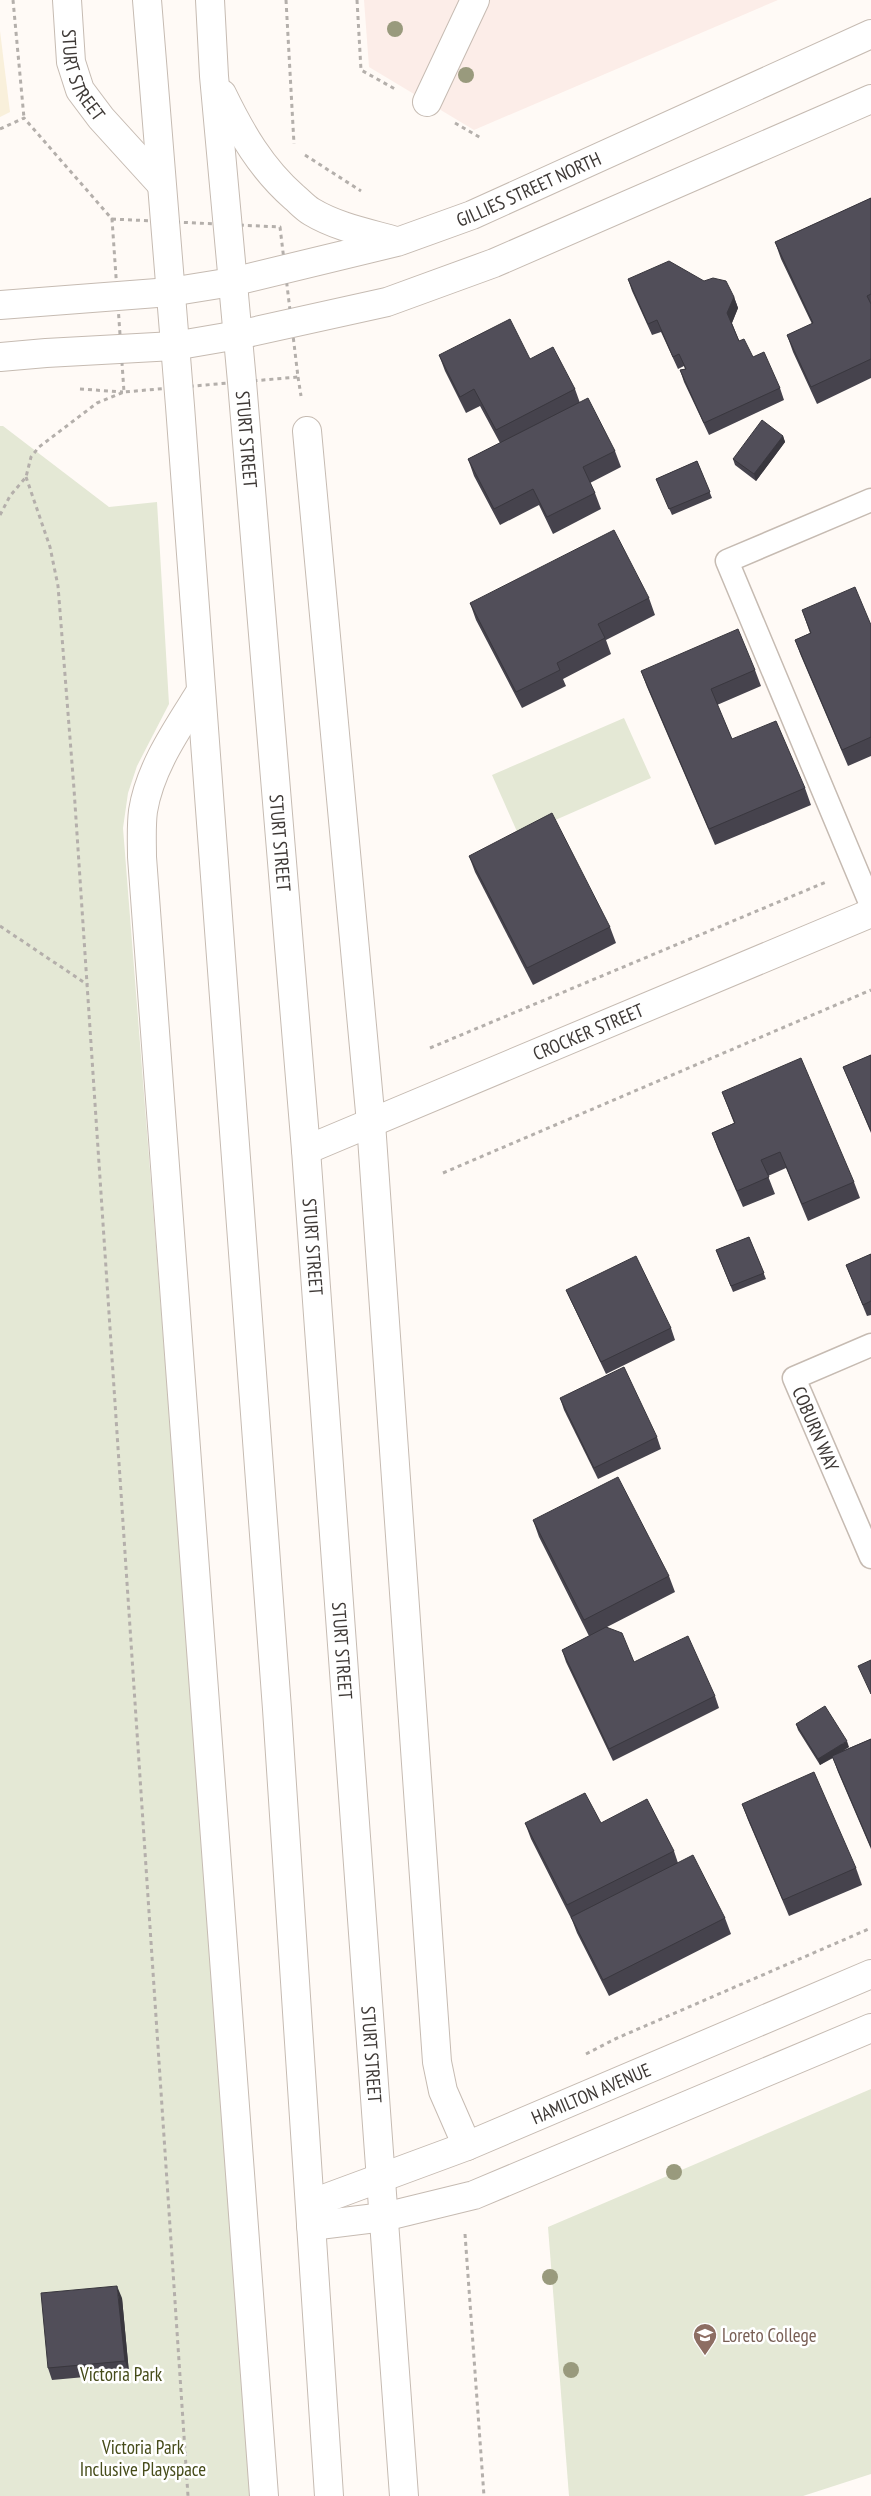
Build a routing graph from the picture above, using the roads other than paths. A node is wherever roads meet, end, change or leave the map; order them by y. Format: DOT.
graph roads {
  1 [pos="67,0"];
  2 [pos="147,0"];
  3 [pos="210,0"];
  4 [pos="475,0"];
  5 [pos="871,34"];
  6 [pos="214,76"];
  7 [pos="871,99"];
  8 [pos="427,102"];
  9 [pos="161,184"];
  10 [pos="397,242"];
  11 [pos="232,282"];
  12 [pos="170,292"];
  13 [pos="0,305"];
  14 [pos="238,335"];
  15 [pos="174,346"];
  16 [pos="0,357"];
  17 [pos="307,431"];
  18 [pos="871,500"];
  19 [pos="201,691"];
  20 [pos="871,906"];
  21 [pos="871,913"];
  22 [pos="371,1123"];
  23 [pos="306,1150"];
  24 [pos="871,1345"];
  25 [pos="871,1557"];
  26 [pos="871,1974"];
  27 [pos="871,2028"];
  28 [pos="468,2146"];
  29 [pos="382,2177"];
  30 [pos="310,2215"];
  31 [pos="384,2217"];
  32 [pos="264,2496"];
  33 [pos="329,2496"];
  34 [pos="404,2496"];
  1 -- 9 [label="main road, STURT STREET"];
  2 -- 9 [label="main road"];
  3 -- 6 [label="main road, STURT STREET"];
  4 -- 8 [label="main road"];
  5 -- 10 [label="main road, GILLIES STREET NORTH"];
  6 -- 10 [label="main road"];
  6 -- 11 [label="main road, STURT STREET"];
  7 -- 14 [label="main road"];
  9 -- 12 [label="main road"];
  10 -- 11 [label="main road, GILLIES STREET NORTH"];
  11 -- 12 [label="main road, GILLIES STREET NORTH"];
  11 -- 14 [label="main road, STURT STREET"];
  12 -- 13 [label="main road, GILLIES STREET NORTH"];
  12 -- 15 [label="main road"];
  14 -- 15 [label="main road"];
  14 -- 23 [label="main road, STURT STREET"];
  15 -- 16 [label="main road"];
  15 -- 19 [label="main road"];
  17 -- 22 [label="main road"];
  18 -- 20 [label="lane"];
  19 -- 30 [label="main road"];
  19 -- 32 [label="main road"];
  21 -- 22 [label="main road, CROCKER STREET"];
  22 -- 23 [label="main road, CROCKER STREET"];
  22 -- 28 [label="main road"];
  23 -- 29 [label="main road, STURT STREET"];
  24 -- 25 [label="lane, COBURN WAY"];
  26 -- 28 [label="main road, HAMILTON AVENUE"];
  27 -- 31 [label="main road"];
  28 -- 29 [label="main road, HAMILTON AVENUE"];
  29 -- 30 [label="main road, HAMILTON AVENUE"];
  29 -- 31 [label="main road, STURT STREET"];
  30 -- 31 [label="main road"];
  30 -- 33 [label="main road"];
  31 -- 34 [label="main road, STURT STREET"];
}
